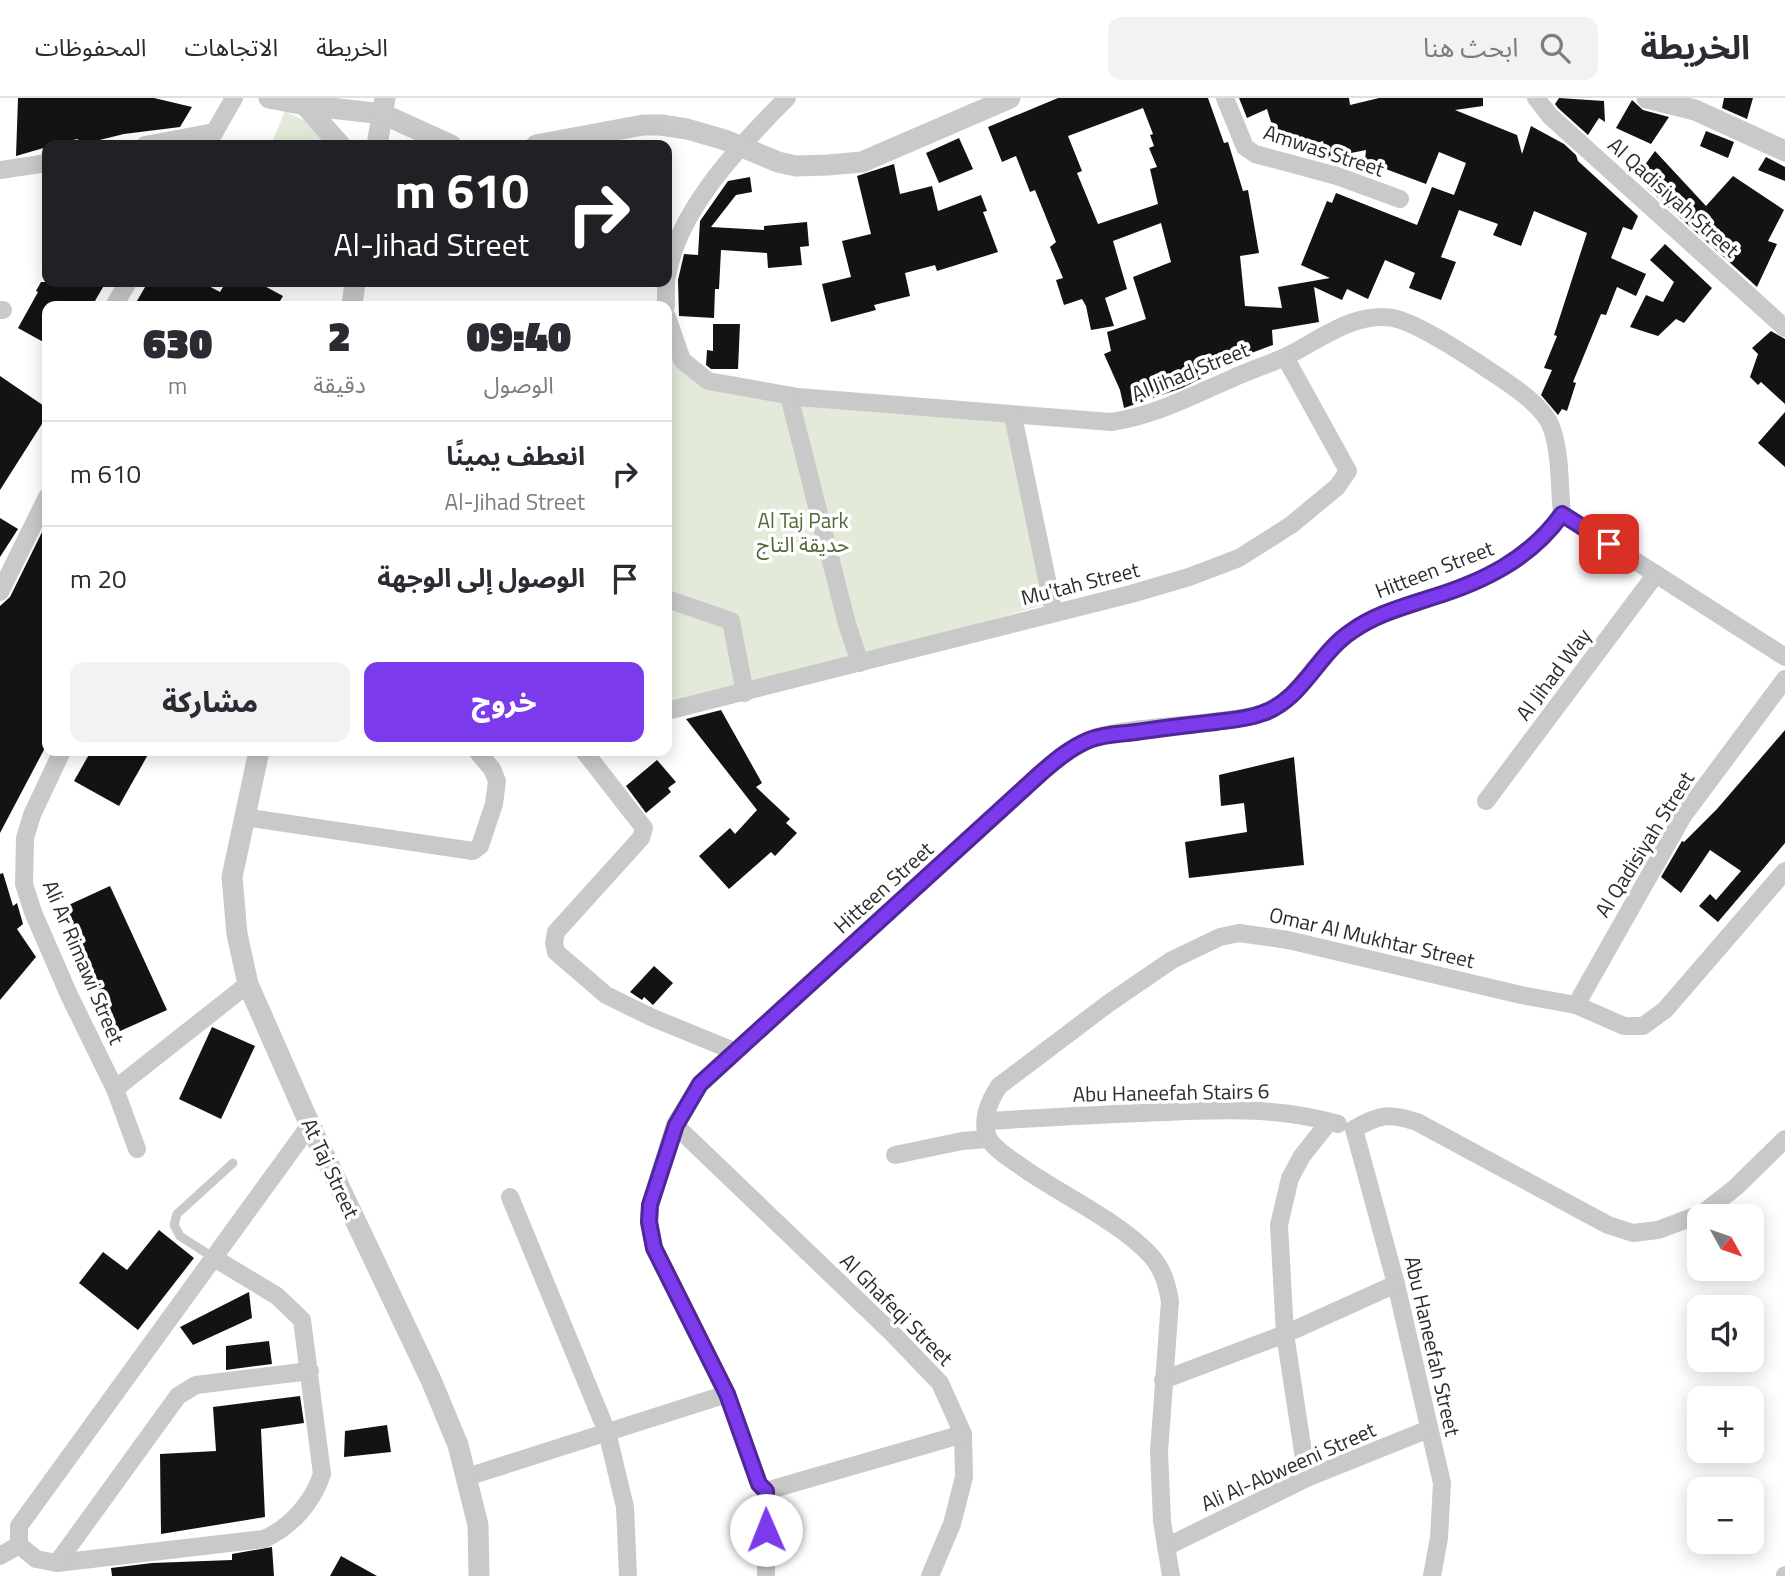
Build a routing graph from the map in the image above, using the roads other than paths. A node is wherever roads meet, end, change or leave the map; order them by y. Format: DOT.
graph roads {
  1 [pos="234,98"];
  2 [pos="269,98"];
  3 [pos="787,98"];
  4 [pos="1010,98"];
  5 [pos="1225,98"];
  6 [pos="1536,98"];
  7 [pos="1647,98"];
  8 [pos="385,102"];
  9 [pos="305,105"];
  10 [pos="211,139"];
  11 [pos="336,140"];
  12 [pos="378,140"];
  13 [pos="443,140"];
  14 [pos="563,140"];
  15 [pos="742,146"];
  16 [pos="1785,151"];
  17 [pos="42,164"];
  18 [pos="0,170"];
  19 [pos="1400,199"];
  20 [pos="672,251"];
  21 [pos="1785,328"];
  22 [pos="672,331"];
  23 [pos="1285,357"];
  24 [pos="789,396"];
  25 [pos="1013,416"];
  26 [pos="42,507"];
  27 [pos="1562,514"];
  28 [pos="1656,574"];
  29 [pos="0,592"];
  30 [pos="672,600"];
  31 [pos="1054,613"];
  32 [pos="1785,657"];
  33 [pos="860,663"];
  34 [pos="1785,678"];
  35 [pos="744,692"];
  36 [pos="672,710"];
  37 [pos="60,756"];
  38 [pos="258,756"];
  39 [pos="481,756"];
  40 [pos="588,756"];
  41 [pos="1486,801"];
  42 [pos="244,817"];
  43 [pos="1785,871"];
  44 [pos="248,984"];
  45 [pos="1576,1005"];
  46 [pos="734,1051"];
  47 [pos="115,1089"];
  48 [pos="986,1121"];
  49 [pos="1329,1122"];
  50 [pos="310,1125"];
  51 [pos="676,1125"];
  52 [pos="1354,1129"];
  53 [pos="988,1139"];
  54 [pos="1785,1139"];
  55 [pos="138,1149"];
  56 [pos="895,1155"];
  57 [pos="233,1163"];
  58 [pos="510,1197"];
  59 [pos="214,1258"];
  60 [pos="1396,1284"];
  61 [pos="1285,1334"];
  62 [pos="310,1371"];
  63 [pos="1163,1380"];
  64 [pos="727,1394"];
  65 [pos="1429,1429"];
  66 [pos="607,1432"];
  67 [pos="963,1434"];
  68 [pos="467,1477"];
  69 [pos="1307,1478"];
  70 [pos="766,1491"];
  71 [pos="19,1545"];
  72 [pos="1166,1547"];
  73 [pos="0,1556"];
  74 [pos="57,1563"];
  75 [pos="480,1576"];
  76 [pos="628,1576"];
  77 [pos="766,1576"];
  78 [pos="930,1576"];
  79 [pos="1171,1576"];
  80 [pos="1432,1576"];
  1 -- 10 [label="street"];
  2 -- 9 [label="street"];
  3 -- 15 [label="street"];
  4 -- 15 [label="street"];
  5 -- 19 [label="street, Amwas Street"];
  6 -- 21 [label="street, Al Qadisiyah Street"];
  7 -- 16 [label="street"];
  8 -- 9 [label="street"];
  8 -- 12 [label="street"];
  8 -- 13 [label="street"];
  9 -- 11 [label="street"];
  14 -- 15 [label="street"];
  15 -- 20 [label="street"];
  17 -- 18 [label="street"];
  22 -- 24 [label="street, Al Jihad Street"];
  23 -- 25 [label="street, Al Jihad Street"];
  23 -- 27 [label="street, Al Jihad Street"];
  23 -- 31 [label="street, Mu'tah Street"];
  24 -- 25 [label="street, Al Jihad Street"];
  24 -- 33 [label="street"];
  25 -- 31 [label="street"];
  26 -- 29 [label="street"];
  27 -- 28 [label="street"];
  27 -- 46 [label="street, Hitteen Street"];
  28 -- 32 [label="street"];
  28 -- 41 [label="street, Al Jihad Way"];
  30 -- 35 [label="street"];
  31 -- 33 [label="street, Mu'tah Street"];
  33 -- 35 [label="street, Mu'tah Street"];
  34 -- 45 [label="street, Al Qadisiyah Street"];
  35 -- 36 [label="street, Mu'tah Street"];
  37 -- 47 [label="street, Ali Ar Rimawi Street"];
  38 -- 42 [label="street, At Taj Street"];
  39 -- 42 [label="street"];
  40 -- 46 [label="street"];
  42 -- 44 [label="street, At Taj Street"];
  43 -- 45 [label="street, Omar Al Mukhtar Street"];
  44 -- 47 [label="street"];
  44 -- 50 [label="street, At Taj Street"];
  45 -- 48 [label="street, Omar Al Mukhtar Street"];
  46 -- 51 [label="street, Hitteen Street"];
  47 -- 55 [label="street, Ali Ar Rimawi Street"];
  48 -- 49 [label="street, Abu Haneefah Stairs 6"];
  48 -- 53 [label="street, Omar Al Mukhtar Street"];
  49 -- 52 [label="street, Abu Haneefah Stairs 6"];
  49 -- 61 [label="street"];
  50 -- 59 [label="street"];
  50 -- 68 [label="street, At Taj Street"];
  51 -- 64 [label="street, Hitteen Street"];
  51 -- 67 [label="street, Al Ghafeqi Street"];
  52 -- 54 [label="street"];
  52 -- 60 [label="street, Abu Haneefah Street"];
  53 -- 56 [label="street"];
  53 -- 63 [label="street"];
  57 -- 59 [label="lane"];
  58 -- 66 [label="street"];
  59 -- 62 [label="street"];
  59 -- 71 [label="street"];
  60 -- 61 [label="street"];
  60 -- 65 [label="street, Abu Haneefah Street"];
  61 -- 63 [label="street"];
  61 -- 69 [label="street"];
  62 -- 74 [label="street"];
  62 -- 74 [label="street"];
  63 -- 72 [label="street"];
  64 -- 66 [label="street"];
  64 -- 70 [label="street, Hitteen Street"];
  65 -- 69 [label="street, Ali Al-Abweeni Street"];
  65 -- 80 [label="street, Abu Haneefah Street"];
  66 -- 68 [label="street"];
  66 -- 76 [label="street"];
  67 -- 70 [label="street"];
  67 -- 78 [label="street, Al Ghafeqi Street"];
  68 -- 75 [label="street, At Taj Street"];
  69 -- 72 [label="street, Ali Al-Abweeni Street"];
  70 -- 77 [label="street, Hitteen Street"];
  71 -- 73 [label="street"];
  71 -- 74 [label="street"];
  72 -- 79 [label="street"];
}
